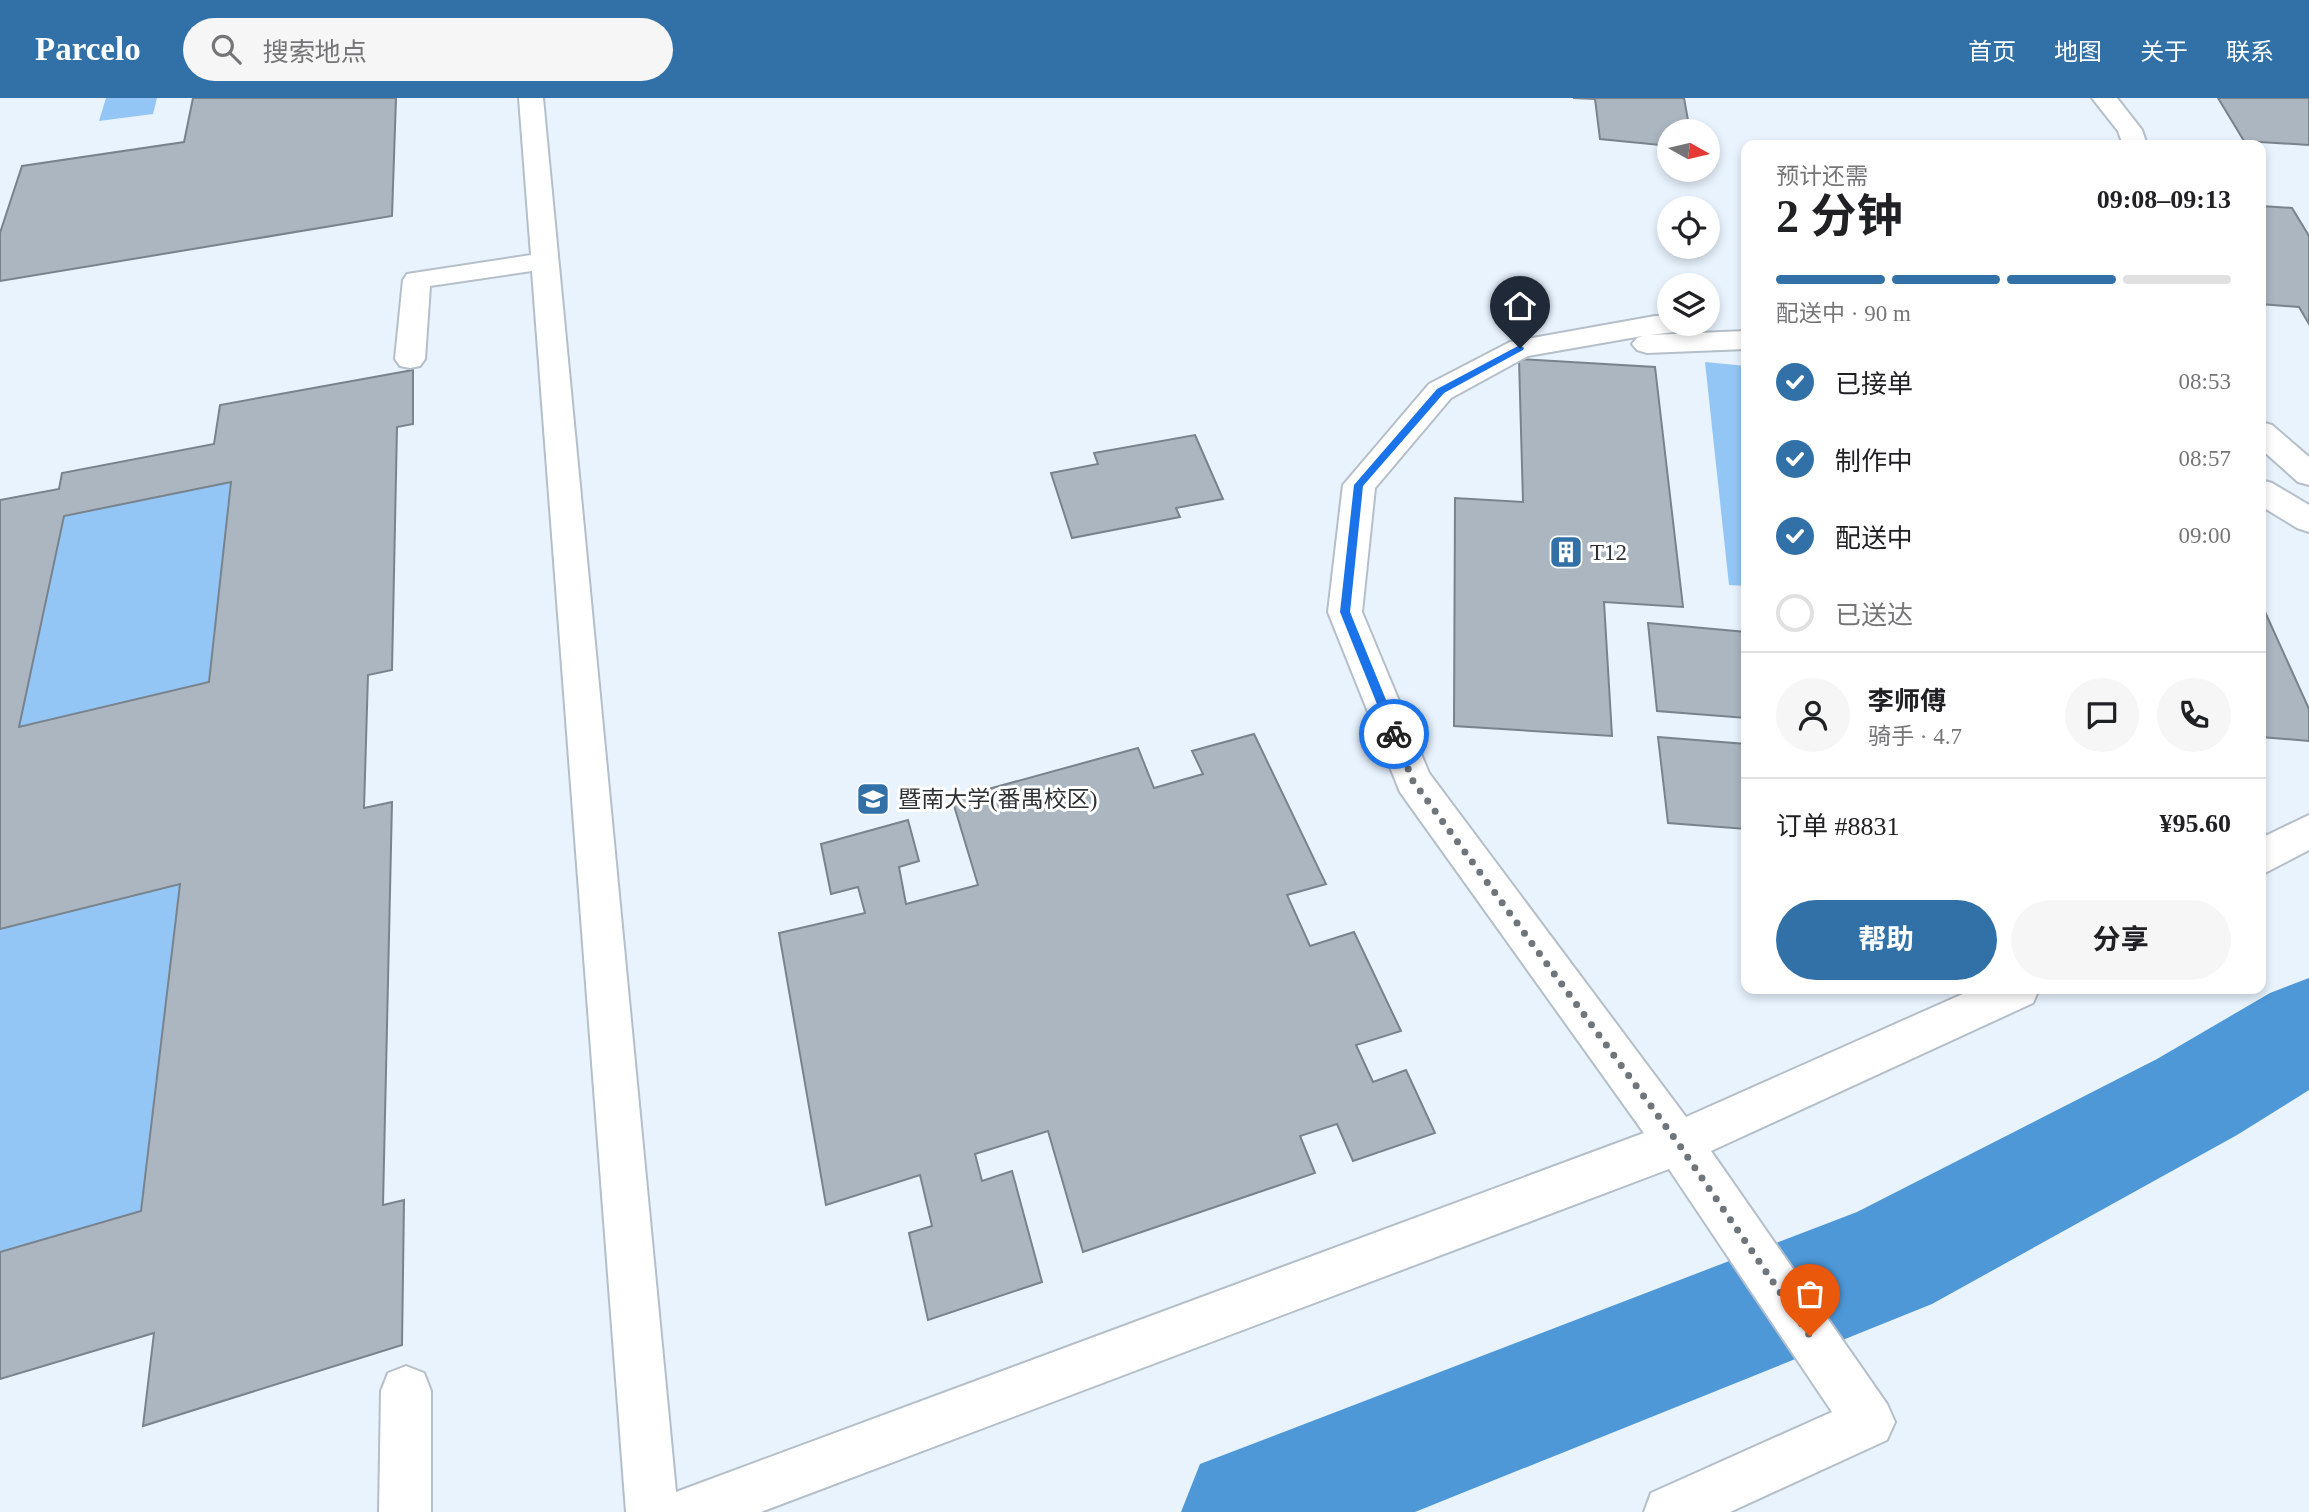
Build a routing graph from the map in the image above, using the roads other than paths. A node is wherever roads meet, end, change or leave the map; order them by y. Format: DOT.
graph roads {
  1 [pos="531,98"];
  2 [pos="2104,98"];
  3 [pos="2134,140"];
  4 [pos="545,261"];
  5 [pos="1741,321"];
  6 [pos="1720,322"];
  7 [pos="1657,325"];
  8 [pos="1562,340"];
  9 [pos="1741,340"];
  10 [pos="410,359"];
  11 [pos="2266,436"];
  12 [pos="2309,474"];
  13 [pos="2266,494"];
  14 [pos="2309,520"];
  15 [pos="2309,831"];
  16 [pos="2266,855"];
  17 [pos="2007,994"];
  18 [pos="1678,1143"];
  19 [pos="406,1391"];
  20 [pos="405,1512"];
  21 [pos="652,1512"];
  22 [pos="691,1512"];
  23 [pos="1670,1512"];
  1 -- 4 [label="street"];
  2 -- 3 [label="street"];
  4 -- 10 [label="street"];
  4 -- 21 [label="street"];
  5 -- 6 [label="street"];
  7 -- 8 [label="street"];
  8 -- 9 [label="street"];
  8 -- 18 [label="street"];
  11 -- 12 [label="street"];
  13 -- 14 [label="street"];
  15 -- 16 [label="street"];
  17 -- 18 [label="street"];
  18 -- 22 [label="street"];
  18 -- 23 [label="street"];
  19 -- 20 [label="street"];
}
